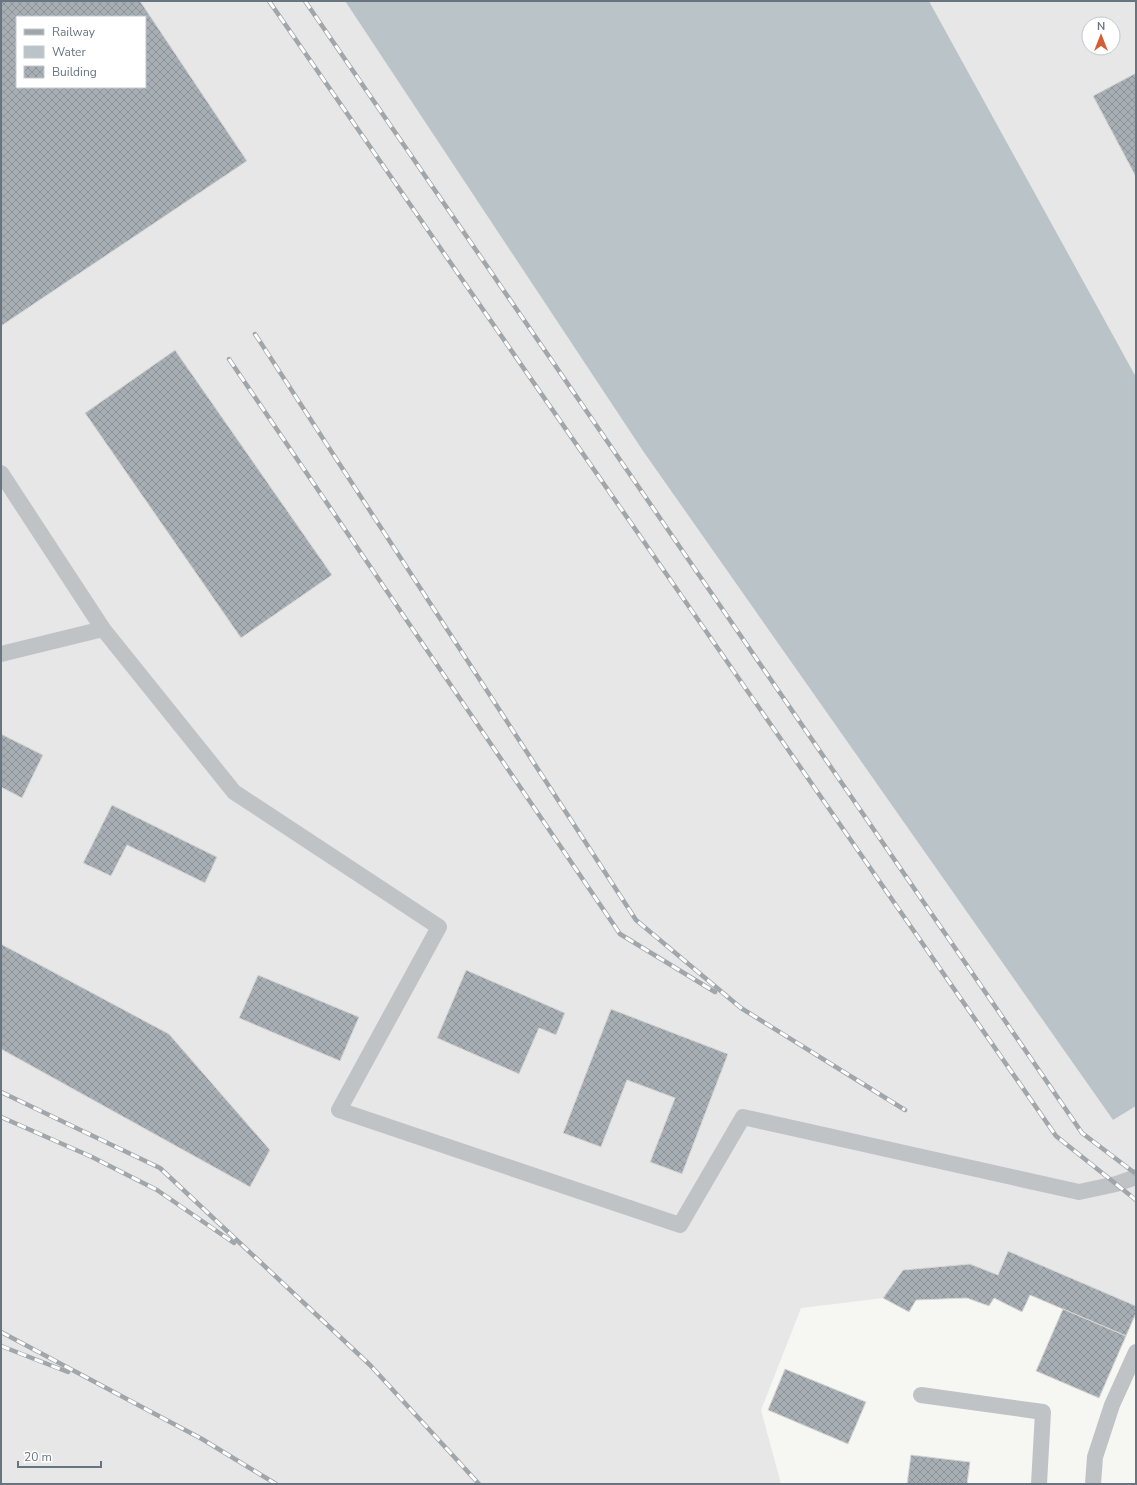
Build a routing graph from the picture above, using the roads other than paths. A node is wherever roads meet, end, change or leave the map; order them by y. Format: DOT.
graph roads {
  1 [pos="1,472"];
  2 [pos="103,629"];
  3 [pos="1,654"];
  4 [pos="1136,1177"];
  5 [pos="1136,1352"];
  6 [pos="921,1395"];
  7 [pos="1039,1484"];
  8 [pos="1093,1484"];
  1 -- 2 [label="lane"];
  2 -- 3 [label="lane"];
  2 -- 4 [label="lane"];
  5 -- 8 [label="lane"];
  6 -- 7 [label="lane"];
}
